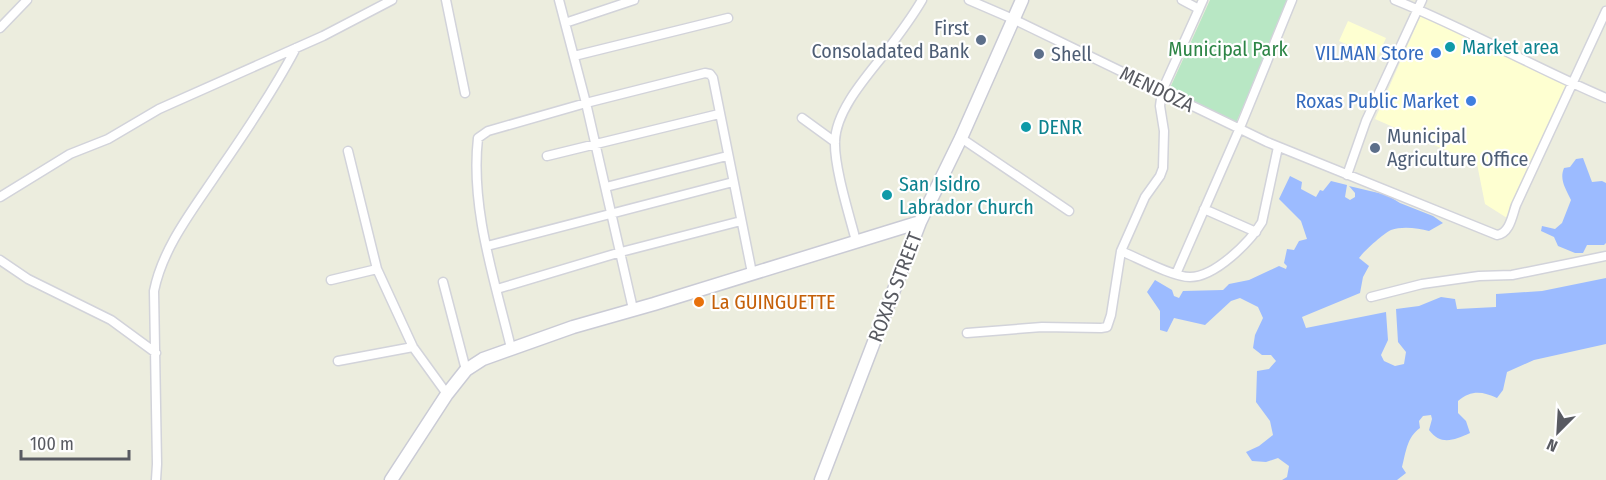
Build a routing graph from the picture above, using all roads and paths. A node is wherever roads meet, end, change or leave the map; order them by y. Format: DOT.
graph roads {
  1 [pos="27,0"];
  2 [pos="392,0"];
  3 [pos="446,0"];
  4 [pos="559,0"];
  5 [pos="634,0"];
  6 [pos="922,0"];
  7 [pos="969,0"];
  8 [pos="1022,0"];
  9 [pos="1182,0"];
  10 [pos="1292,0"];
  11 [pos="1395,0"];
  12 [pos="1422,0"];
  13 [pos="1201,4"];
  14 [pos="1418,9"];
  15 [pos="1606,11"];
  16 [pos="728,18"];
  17 [pos="1013,19"];
  18 [pos="565,23"];
  19 [pos="0,28"];
  20 [pos="296,48"];
  21 [pos="574,56"];
  22 [pos="1573,85"];
  23 [pos="1162,91"];
  24 [pos="465,93"];
  25 [pos="1606,98"];
  26 [pos="586,103"];
  27 [pos="719,114"];
  28 [pos="802,118"];
  29 [pos="1239,130"];
  30 [pos="961,138"];
  31 [pos="835,142"];
  32 [pos="596,144"];
  33 [pos="1278,147"];
  34 [pos="348,151"];
  35 [pos="547,156"];
  36 [pos="727,156"];
  37 [pos="1347,175"];
  38 [pos="733,182"];
  39 [pos="606,187"];
  40 [pos="0,196"];
  41 [pos="1204,209"];
  42 [pos="1070,211"];
  43 [pos="611,212"];
  44 [pos="741,220"];
  45 [pos="920,222"];
  46 [pos="1256,232"];
  47 [pos="856,241"];
  48 [pos="487,246"];
  49 [pos="1121,251"];
  50 [pos="621,252"];
  51 [pos="1606,256"];
  52 [pos="0,260"];
  53 [pos="377,269"];
  54 [pos="752,273"];
  55 [pos="1176,274"];
  56 [pos="331,280"];
  57 [pos="443,282"];
  58 [pos="496,289"];
  59 [pos="1371,297"];
  60 [pos="633,309"];
  61 [pos="967,333"];
  62 [pos="413,347"];
  63 [pos="511,348"];
  64 [pos="156,353"];
  65 [pos="338,361"];
  66 [pos="466,370"];
  67 [pos="447,394"];
  68 [pos="156,480"];
  69 [pos="391,480"];
  70 [pos="821,480"];
  1 -- 19 [label="street"];
  2 -- 20 [label="street"];
  3 -- 24 [label="street"];
  4 -- 18 [label="street"];
  5 -- 18 [label="street"];
  6 -- 31 [label="street"];
  7 -- 17 [label="street, MENDOZA"];
  8 -- 17 [label="street, ROXAS STREET"];
  9 -- 13 [label="street"];
  10 -- 29 [label="street"];
  11 -- 14 [label="street"];
  12 -- 14 [label="street"];
  13 -- 23 [label="street"];
  14 -- 22 [label="street"];
  14 -- 37 [label="street"];
  15 -- 22 [label="street"];
  16 -- 21 [label="street"];
  17 -- 23 [label="street, MENDOZA"];
  17 -- 30 [label="street, ROXAS STREET"];
  18 -- 21 [label="street"];
  20 -- 40 [label="street"];
  20 -- 64 [label="street"];
  21 -- 26 [label="street"];
  22 -- 25 [label="street"];
  22 -- 37 [label="street, MENDOZA"];
  23 -- 29 [label="street, MENDOZA"];
  23 -- 49 [label="street"];
  26 -- 27 [label="street"];
  26 -- 32 [label="street"];
  26 -- 48 [label="street"];
  27 -- 32 [label="street"];
  27 -- 36 [label="street"];
  28 -- 31 [label="street"];
  29 -- 33 [label="street, MENDOZA"];
  29 -- 41 [label="street"];
  30 -- 42 [label="street"];
  30 -- 45 [label="street, ROXAS STREET"];
  31 -- 47 [label="street"];
  32 -- 35 [label="street"];
  32 -- 39 [label="street"];
  33 -- 37 [label="street, MENDOZA"];
  33 -- 46 [label="street"];
  34 -- 53 [label="street"];
  36 -- 38 [label="street"];
  36 -- 39 [label="street"];
  38 -- 43 [label="street"];
  38 -- 44 [label="street"];
  39 -- 43 [label="street"];
  41 -- 46 [label="street"];
  41 -- 55 [label="street"];
  43 -- 48 [label="street"];
  43 -- 50 [label="street"];
  44 -- 50 [label="street"];
  44 -- 54 [label="street"];
  45 -- 47 [label="street"];
  45 -- 70 [label="street, ROXAS STREET"];
  46 -- 55 [label="street"];
  47 -- 54 [label="street"];
  48 -- 58 [label="street"];
  49 -- 55 [label="street"];
  49 -- 61 [label="street"];
  50 -- 58 [label="street"];
  50 -- 60 [label="street"];
  51 -- 59 [label="street"];
  52 -- 64 [label="street"];
  53 -- 56 [label="street"];
  53 -- 62 [label="street"];
  54 -- 60 [label="street"];
  57 -- 66 [label="street"];
  58 -- 63 [label="street"];
  60 -- 63 [label="street"];
  62 -- 65 [label="street"];
  62 -- 67 [label="street"];
  63 -- 66 [label="street"];
  64 -- 68 [label="street"];
  66 -- 67 [label="street"];
  67 -- 69 [label="street"];
}
